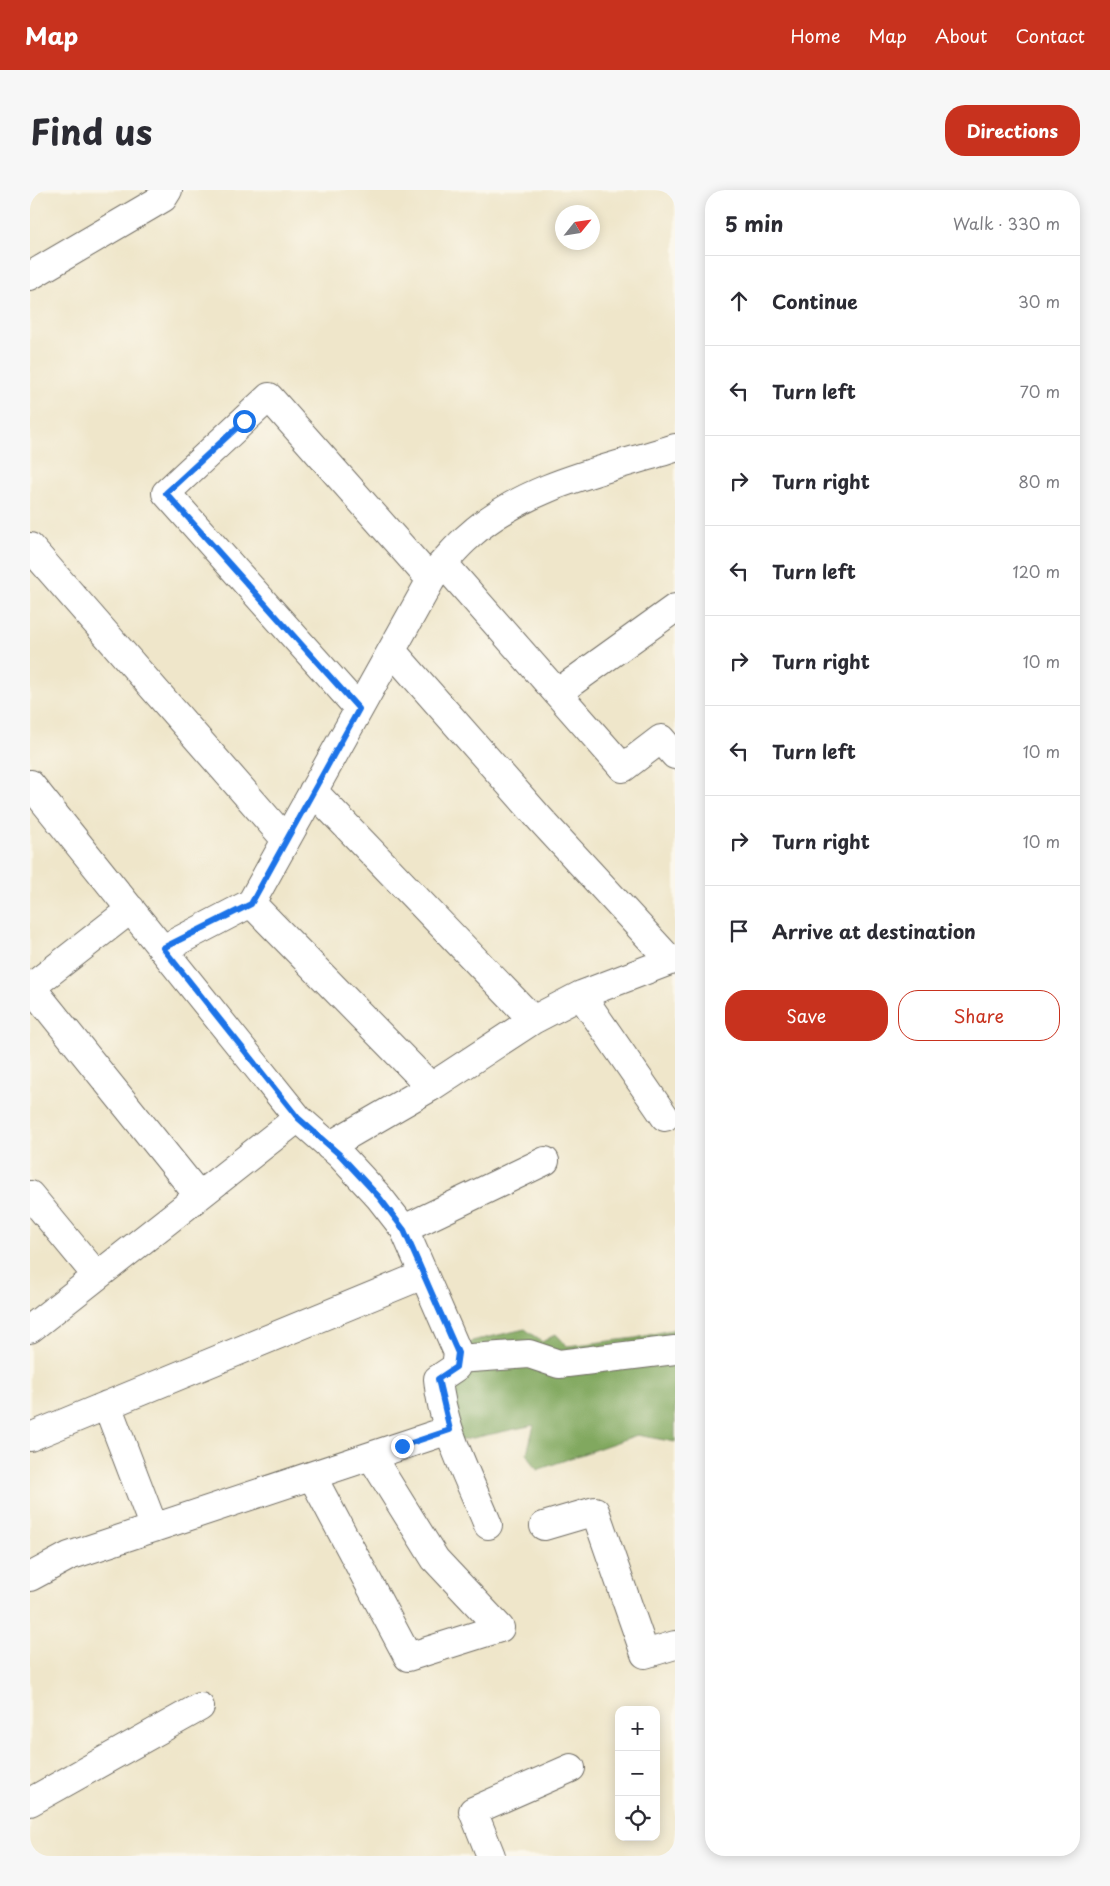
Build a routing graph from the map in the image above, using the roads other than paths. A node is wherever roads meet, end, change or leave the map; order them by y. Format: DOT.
graph roads {
  1 [pos="168,190"];
  2 [pos="30,276"];
  3 [pos="675,448"];
  4 [pos="30,547"];
  5 [pos="437,571"];
  6 [pos="675,608"];
  7 [pos="392,651"];
  8 [pos="557,694"];
  9 [pos="359,709"];
  10 [pos="675,755"];
  11 [pos="313,791"];
  12 [pos="35,801"];
  13 [pos="286,840"];
  14 [pos="251,904"];
  15 [pos="131,909"];
  16 [pos="163,948"];
  17 [pos="673,960"];
  18 [pos="31,988"];
  19 [pos="581,995"];
  20 [pos="533,1020"];
  21 [pos="431,1087"];
  22 [pos="665,1117"];
  23 [pos="298,1118"];
  24 [pos="329,1146"];
  25 [pos="545,1161"];
  26 [pos="30,1195"];
  27 [pos="199,1196"];
  28 [pos="404,1230"];
  29 [pos="423,1275"];
  30 [pos="97,1276"];
  31 [pos="30,1329"];
  32 [pos="675,1350"];
  33 [pos="457,1359"];
  34 [pos="107,1405"];
  35 [pos="450,1430"];
  36 [pos="30,1437"];
  37 [pos="371,1456"];
  38 [pos="312,1476"];
  39 [pos="488,1525"];
  40 [pos="544,1526"];
  41 [pos="154,1528"];
  42 [pos="30,1577"];
  43 [pos="673,1652"];
  44 [pos="200,1707"];
  45 [pos="571,1768"];
  46 [pos="30,1802"];
  47 [pos="491,1856"];
  1 -- 2 [label="street"];
  3 -- 5 [label="street"];
  4 -- 13 [label="street"];
  5 -- 7 [label="street"];
  5 -- 8 [label="street"];
  5 -- 9 [label="street"];
  6 -- 8 [label="street"];
  7 -- 9 [label="street"];
  7 -- 17 [label="street"];
  8 -- 10 [label="street"];
  9 -- 11 [label="street"];
  11 -- 13 [label="street"];
  11 -- 20 [label="street"];
  12 -- 15 [label="street"];
  13 -- 14 [label="street"];
  14 -- 16 [label="street"];
  14 -- 21 [label="street"];
  15 -- 16 [label="street"];
  15 -- 18 [label="street"];
  16 -- 23 [label="street"];
  17 -- 19 [label="street"];
  18 -- 27 [label="street"];
  19 -- 20 [label="street"];
  19 -- 22 [label="street"];
  20 -- 21 [label="street"];
  21 -- 24 [label="street"];
  23 -- 24 [label="street"];
  23 -- 27 [label="street"];
  24 -- 28 [label="street"];
  25 -- 28 [label="street"];
  26 -- 30 [label="street"];
  27 -- 30 [label="street"];
  28 -- 29 [label="street"];
  29 -- 33 [label="street"];
  29 -- 34 [label="street"];
  30 -- 31 [label="street"];
  32 -- 33 [label="street"];
  33 -- 35 [label="street"];
  34 -- 36 [label="street"];
  34 -- 41 [label="street"];
  35 -- 37 [label="street"];
  35 -- 39 [label="street"];
  37 -- 38 [label="street"];
  37 -- 38 [label="street"];
  38 -- 41 [label="street"];
  40 -- 43 [label="street"];
  41 -- 42 [label="street"];
  44 -- 46 [label="street"];
  45 -- 47 [label="street"];
}
